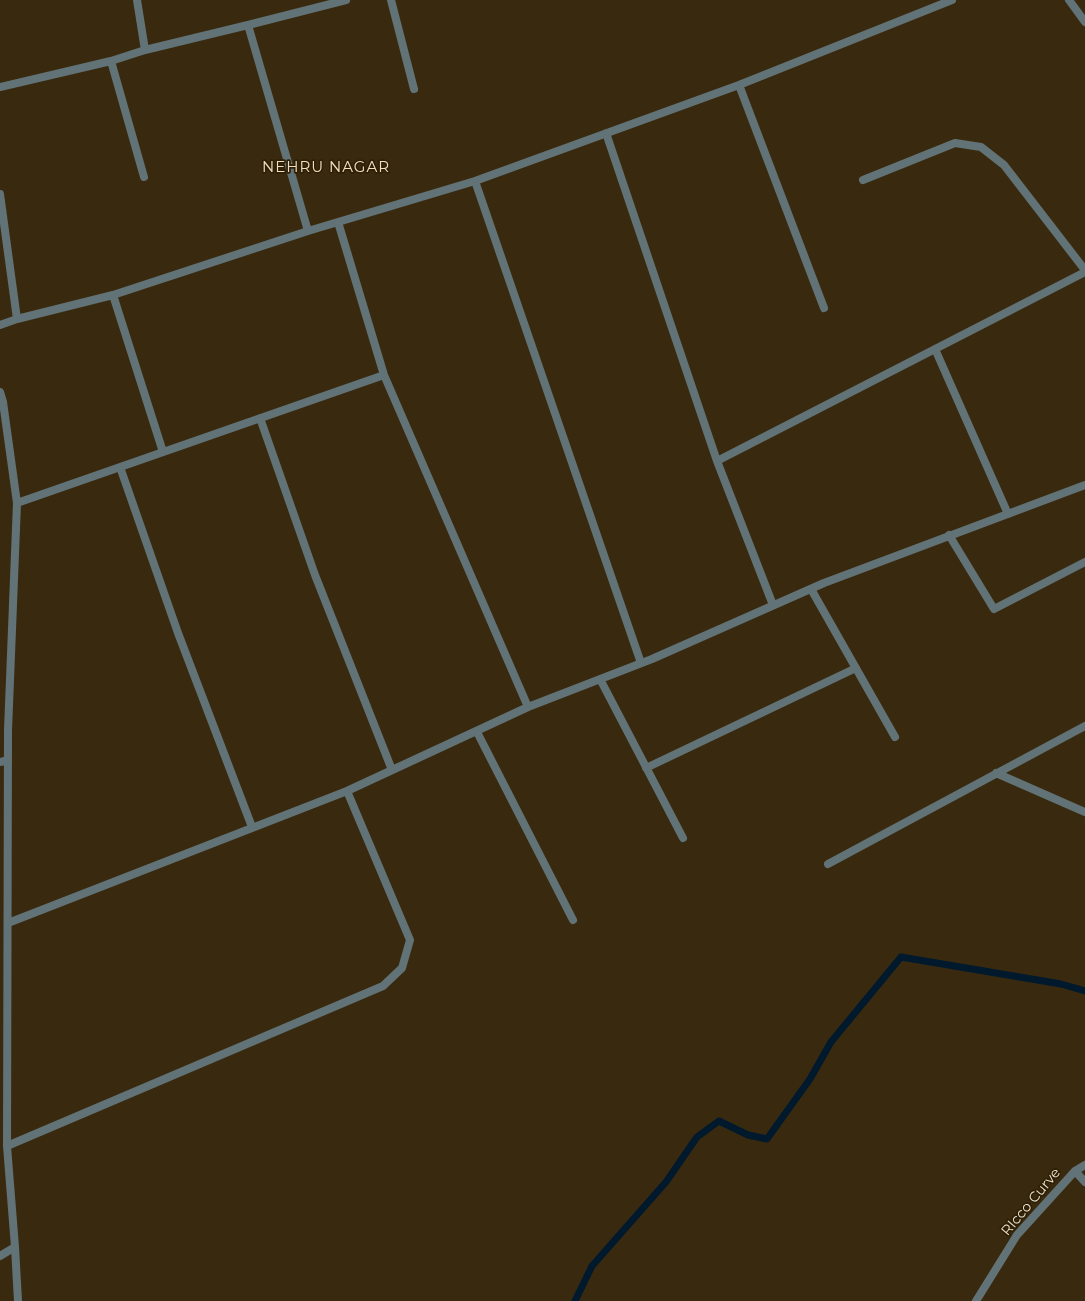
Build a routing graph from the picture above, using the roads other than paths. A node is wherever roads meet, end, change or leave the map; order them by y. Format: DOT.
graph roads {
  1 [pos="137,0"];
  2 [pos="346,0"];
  3 [pos="391,0"];
  4 [pos="952,0"];
  5 [pos="1069,0"];
  6 [pos="1085,22"];
  7 [pos="248,26"];
  8 [pos="145,50"];
  9 [pos="111,61"];
  10 [pos="739,85"];
  11 [pos="0,87"];
  12 [pos="414,89"];
  13 [pos="606,133"];
  14 [pos="144,177"];
  15 [pos="863,180"];
  16 [pos="475,181"];
  17 [pos="0,194"];
  18 [pos="338,222"];
  19 [pos="308,231"];
  20 [pos="1085,271"];
  21 [pos="112,295"];
  22 [pos="824,308"];
  23 [pos="17,319"];
  24 [pos="0,325"];
  25 [pos="935,349"];
  26 [pos="384,375"];
  27 [pos="0,392"];
  28 [pos="260,418"];
  29 [pos="163,452"];
  30 [pos="717,461"];
  31 [pos="120,467"];
  32 [pos="1085,485"];
  33 [pos="17,503"];
  34 [pos="1008,514"];
  35 [pos="949,535"];
  36 [pos="1085,562"];
  37 [pos="811,589"];
  38 [pos="773,605"];
  39 [pos="641,663"];
  40 [pos="856,668"];
  41 [pos="600,679"];
  42 [pos="528,707"];
  43 [pos="1085,726"];
  44 [pos="477,732"];
  45 [pos="895,737"];
  46 [pos="4,761"];
  47 [pos="646,768"];
  48 [pos="392,770"];
  49 [pos="996,773"];
  50 [pos="347,791"];
  51 [pos="1085,812"];
  52 [pos="252,827"];
  53 [pos="683,838"];
  54 [pos="828,864"];
  55 [pos="573,920"];
  56 [pos="8,923"];
  57 [pos="0,1063"];
  58 [pos="8,1072"];
  59 [pos="7,1146"];
  60 [pos="1085,1166"];
  61 [pos="1075,1171"];
  62 [pos="1085,1182"];
  63 [pos="15,1247"];
  64 [pos="0,1256"];
  65 [pos="18,1301"];
  66 [pos="976,1301"];
  1 -- 8 [label="street"];
  2 -- 7 [label="street"];
  3 -- 12 [label="street"];
  4 -- 10 [label="street"];
  5 -- 6 [label="street"];
  7 -- 8 [label="street"];
  7 -- 19 [label="street"];
  8 -- 9 [label="street"];
  9 -- 11 [label="street"];
  9 -- 14 [label="street"];
  10 -- 13 [label="street"];
  10 -- 22 [label="street"];
  13 -- 16 [label="street"];
  13 -- 30 [label="street"];
  15 -- 20 [label="street"];
  16 -- 18 [label="street"];
  16 -- 39 [label="street"];
  17 -- 23 [label="street"];
  18 -- 19 [label="street"];
  18 -- 26 [label="street"];
  19 -- 21 [label="street"];
  20 -- 25 [label="street"];
  21 -- 23 [label="street"];
  21 -- 29 [label="street"];
  23 -- 24 [label="street"];
  25 -- 30 [label="street"];
  25 -- 34 [label="street"];
  26 -- 28 [label="street"];
  26 -- 42 [label="street"];
  27 -- 33 [label="street"];
  28 -- 29 [label="street"];
  28 -- 48 [label="street"];
  29 -- 31 [label="street"];
  30 -- 38 [label="street"];
  31 -- 33 [label="street"];
  31 -- 52 [label="street"];
  32 -- 34 [label="street"];
  33 -- 46 [label="street"];
  34 -- 35 [label="street"];
  35 -- 36 [label="street"];
  35 -- 37 [label="street"];
  37 -- 38 [label="street"];
  37 -- 40 [label="street"];
  38 -- 39 [label="street"];
  39 -- 41 [label="street"];
  40 -- 45 [label="street"];
  40 -- 47 [label="street"];
  41 -- 42 [label="street"];
  41 -- 47 [label="street"];
  42 -- 44 [label="street"];
  43 -- 49 [label="street"];
  44 -- 48 [label="street"];
  44 -- 55 [label="street"];
  46 -- 56 [label="street"];
  47 -- 53 [label="street"];
  48 -- 50 [label="street"];
  49 -- 51 [label="street"];
  49 -- 54 [label="street"];
  50 -- 52 [label="street"];
  50 -- 59 [label="street"];
  52 -- 56 [label="street"];
  56 -- 58 [label="street"];
  57 -- 58 [label="street"];
  58 -- 59 [label="street"];
  59 -- 63 [label="street"];
  60 -- 61 [label="street, RIcco Curve"];
  61 -- 62 [label="street"];
  61 -- 66 [label="street, RIcco Curve"];
  63 -- 64 [label="street"];
  63 -- 65 [label="street"];
}
